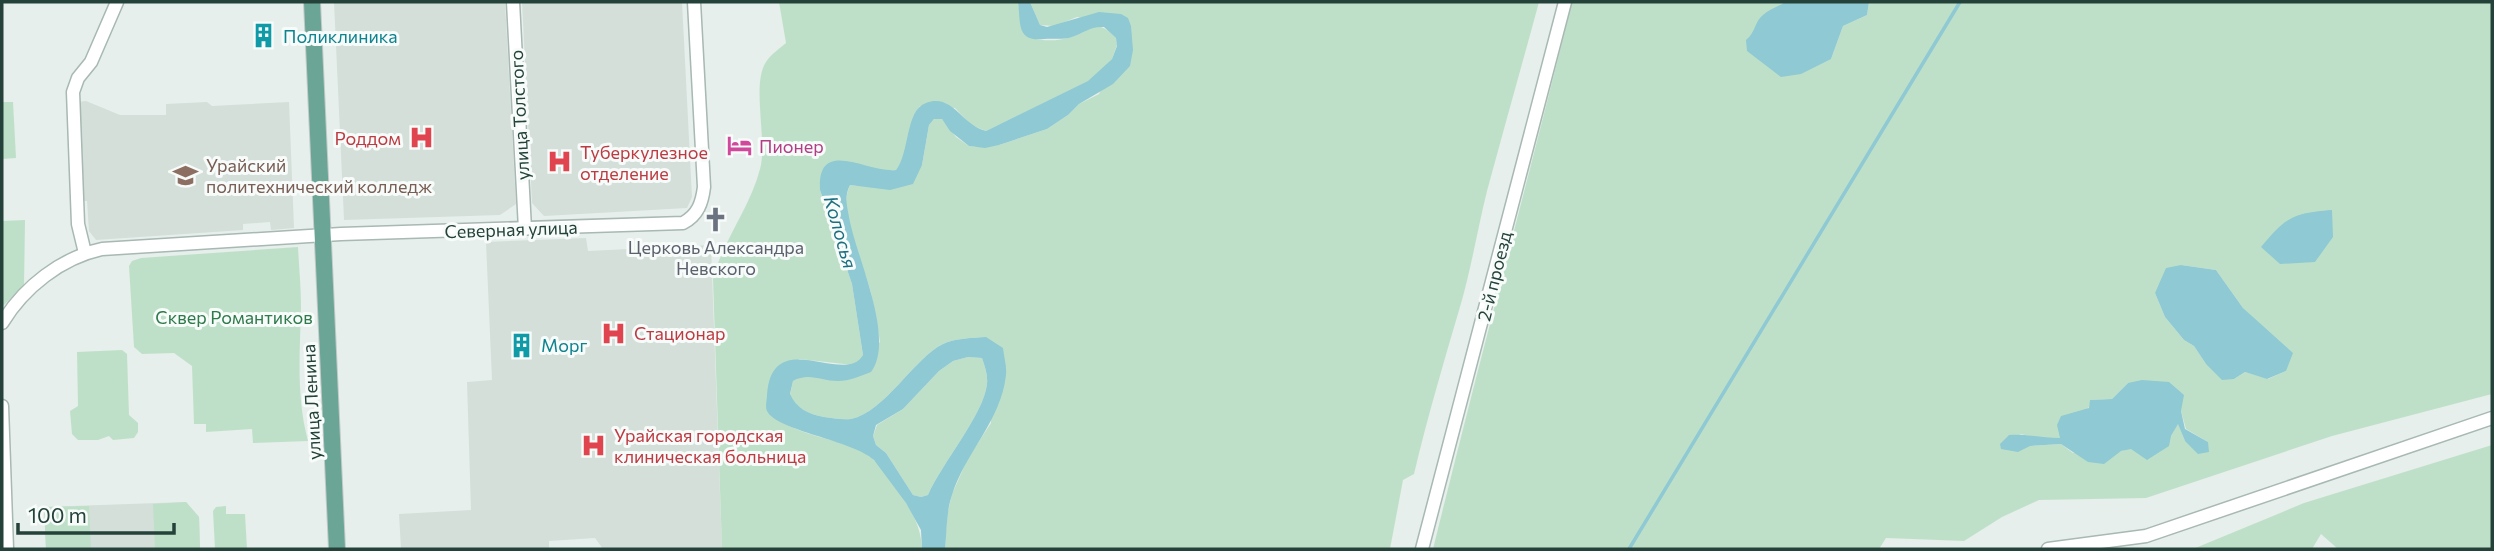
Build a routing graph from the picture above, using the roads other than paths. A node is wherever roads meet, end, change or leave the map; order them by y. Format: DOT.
graph roads {
  1 [pos="117,2"];
  2 [pos="312,2"];
  3 [pos="513,2"];
  4 [pos="694,2"];
  5 [pos="1565,2"];
  6 [pos="525,229"];
  7 [pos="322,236"];
  8 [pos="85,253"];
  9 [pos="2,323"];
  10 [pos="2,406"];
  11 [pos="2492,418"];
  12 [pos="7,549"];
  13 [pos="337,549"];
  14 [pos="1422,549"];
  15 [pos="2048,549"];
  1 -- 8 [label="street"];
  2 -- 7 [label="main road, улица Ленина"];
  3 -- 6 [label="street, улица Толстого"];
  4 -- 6 [label="street, Северная улица"];
  5 -- 14 [label="street, 2-й проезд"];
  6 -- 7 [label="street, Северная улица"];
  7 -- 8 [label="street, Северная улица"];
  7 -- 13 [label="main road, улица Ленина"];
  8 -- 9 [label="street, Северная улица"];
  10 -- 12 [label="street"];
  11 -- 15 [label="street"];
}
